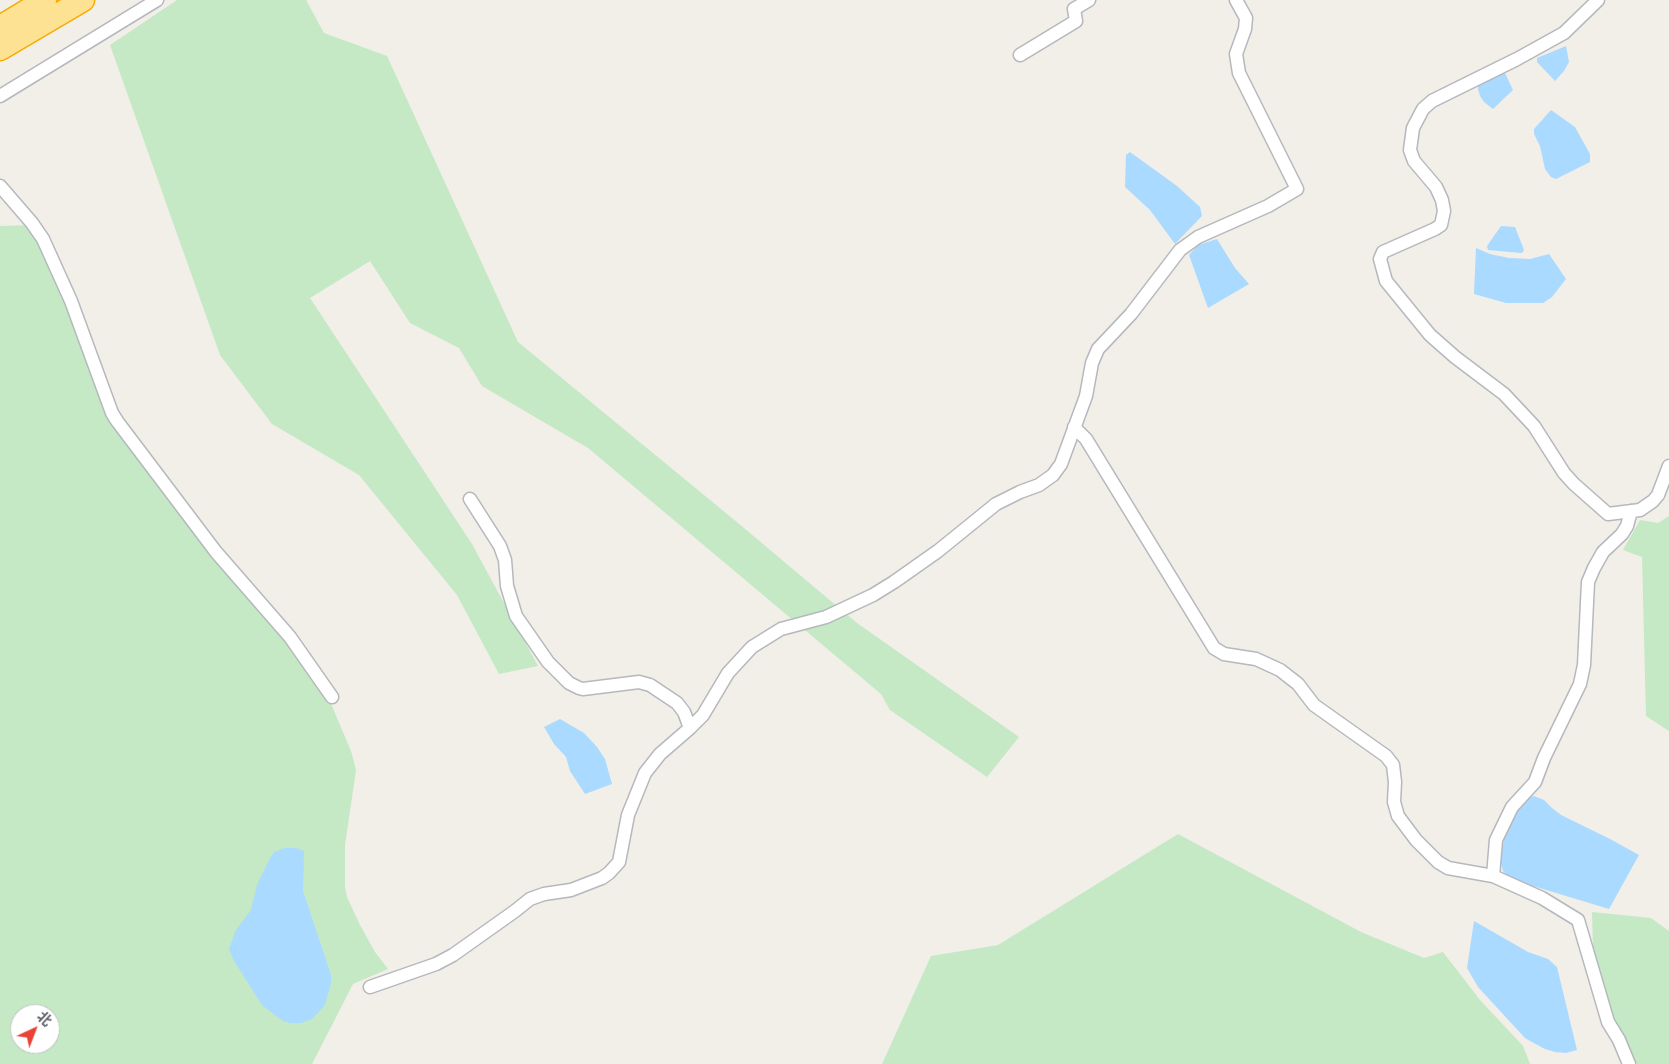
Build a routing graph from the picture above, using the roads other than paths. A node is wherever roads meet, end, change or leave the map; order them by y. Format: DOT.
graph roads {
  1 [pos="45,0"];
  2 [pos="83,0"];
  3 [pos="157,0"];
  4 [pos="1088,0"];
  5 [pos="1236,0"];
  6 [pos="1598,0"];
  7 [pos="1,37"];
  8 [pos="1020,55"];
  9 [pos="0,96"];
  10 [pos="0,186"];
  11 [pos="1074,427"];
  12 [pos="1669,466"];
  13 [pos="470,499"];
  14 [pos="1631,511"];
  15 [pos="332,697"];
  16 [pos="690,728"];
  17 [pos="1493,876"];
  18 [pos="370,987"];
  19 [pos="1629,1064"];
  1 -- 7 [label="highway"];
  2 -- 7 [label="highway"];
  3 -- 9 [label="street"];
  4 -- 8 [label="street"];
  5 -- 11 [label="street"];
  6 -- 14 [label="street"];
  10 -- 15 [label="street"];
  11 -- 16 [label="street"];
  11 -- 17 [label="street"];
  12 -- 14 [label="street"];
  13 -- 16 [label="street"];
  14 -- 17 [label="street"];
  16 -- 18 [label="street"];
  17 -- 19 [label="street"];
}
